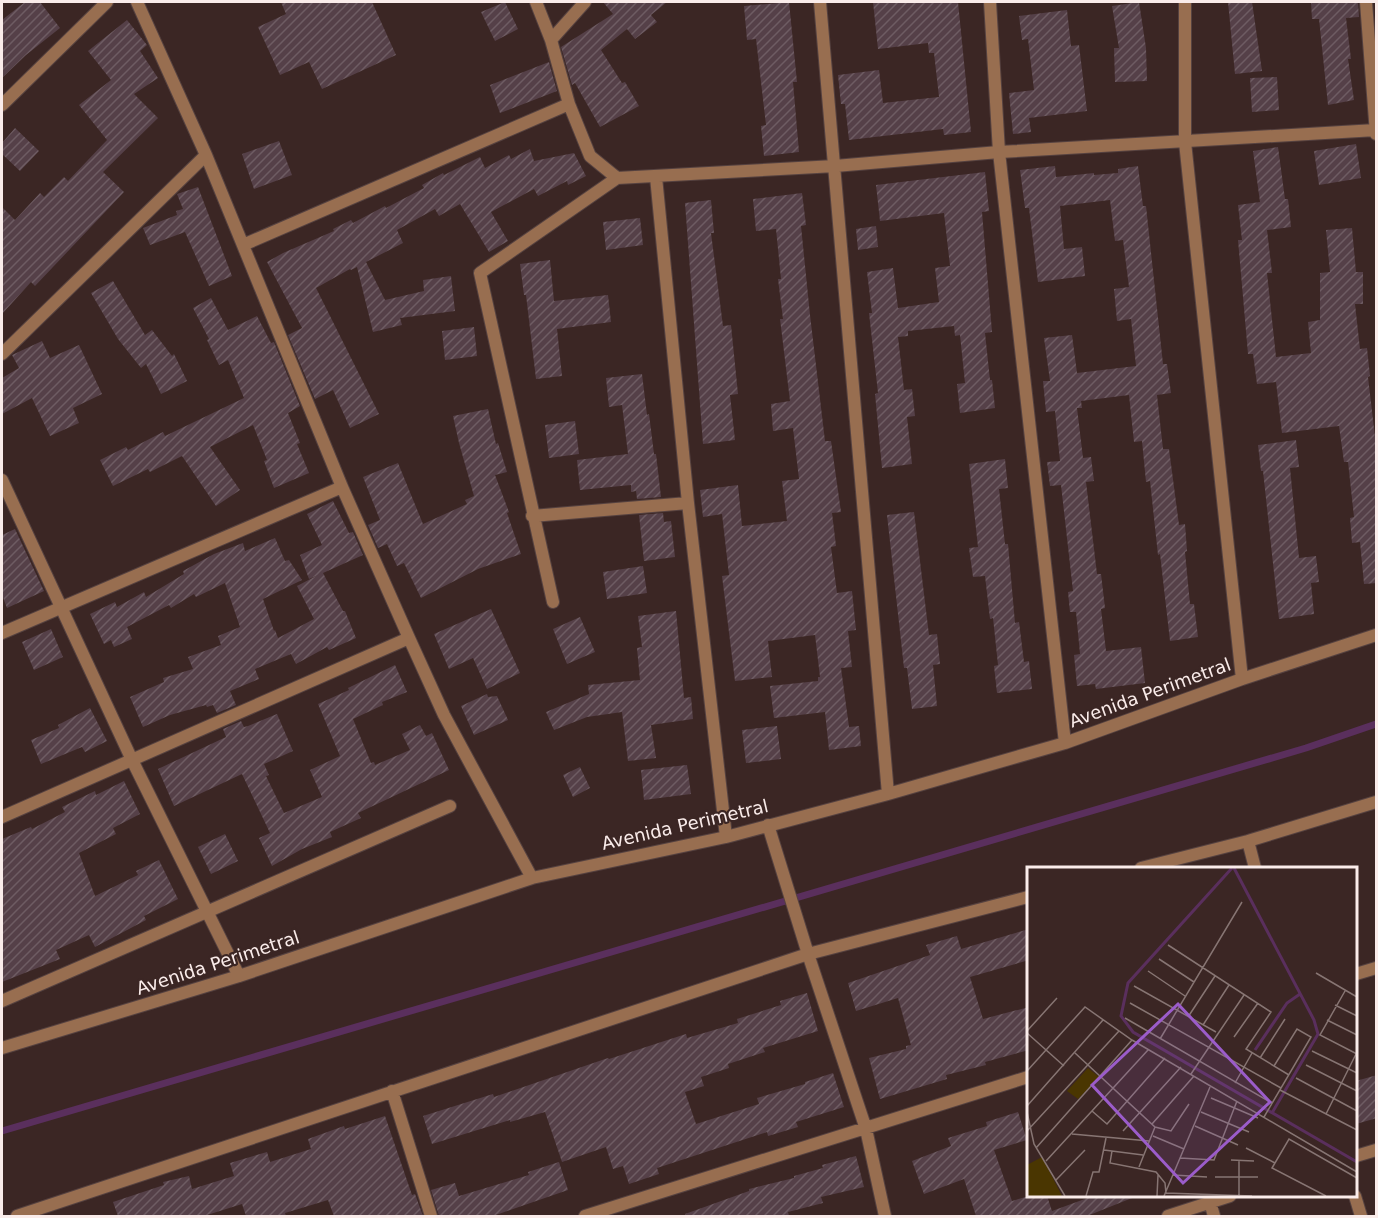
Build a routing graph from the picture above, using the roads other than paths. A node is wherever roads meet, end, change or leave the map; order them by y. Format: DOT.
graph roads {
  1 [pos="107,2"];
  2 [pos="137,2"];
  3 [pos="536,2"];
  4 [pos="585,2"];
  5 [pos="820,2"];
  6 [pos="990,2"];
  7 [pos="1185,2"];
  8 [pos="1366,2"];
  9 [pos="551,40"];
  10 [pos="569,104"];
  11 [pos="2,105"];
  12 [pos="1376,131"];
  13 [pos="1185,142"];
  14 [pos="999,152"];
  15 [pos="206,154"];
  16 [pos="835,166"];
  17 [pos="656,177"];
  18 [pos="617,178"];
  19 [pos="243,245"];
  20 [pos="2,354"];
  21 [pos="2,480"];
  22 [pos="342,487"];
  23 [pos="688,504"];
  24 [pos="532,516"];
  25 [pos="553,602"];
  26 [pos="61,607"];
  27 [pos="2,633"];
  28 [pos="1377,635"];
  29 [pos="409,638"];
  30 [pos="1242,679"];
  31 [pos="1065,742"];
  32 [pos="132,760"];
  33 [pos="888,794"];
  34 [pos="1377,802"];
  35 [pos="450,806"];
  36 [pos="2,817"];
  37 [pos="768,825"];
  38 [pos="726,837"];
  39 [pos="1248,841"];
  40 [pos="1145,867"];
  41 [pos="1255,867"];
  42 [pos="532,878"];
  43 [pos="1027,898"];
  44 [pos="206,912"];
  45 [pos="808,954"];
  46 [pos="1377,968"];
  47 [pos="1357,974"];
  48 [pos="239,976"];
  49 [pos="2,1001"];
  50 [pos="2,1048"];
  51 [pos="1027,1078"];
  52 [pos="392,1092"];
  53 [pos="866,1129"];
  54 [pos="1377,1150"];
  55 [pos="1357,1156"];
  56 [pos="1227,1197"];
  57 [pos="1355,1197"];
  58 [pos="1210,1202"];
  59 [pos="17,1216"];
  60 [pos="431,1216"];
  61 [pos="585,1216"];
  62 [pos="885,1216"];
  63 [pos="1168,1216"];
  64 [pos="1214,1216"];
  65 [pos="1360,1216"];
  1 -- 11 [label="street"];
  2 -- 15 [label="street"];
  3 -- 9 [label="street"];
  4 -- 9 [label="street"];
  5 -- 16 [label="street"];
  6 -- 14 [label="street"];
  7 -- 13 [label="street"];
  8 -- 12 [label="street"];
  9 -- 10 [label="street"];
  10 -- 18 [label="street"];
  10 -- 19 [label="street"];
  12 -- 13 [label="street"];
  13 -- 14 [label="street"];
  13 -- 30 [label="street"];
  14 -- 16 [label="street"];
  14 -- 31 [label="street"];
  15 -- 19 [label="street"];
  15 -- 20 [label="street"];
  16 -- 17 [label="street"];
  16 -- 33 [label="street"];
  17 -- 18 [label="street"];
  17 -- 23 [label="street"];
  18 -- 24 [label="street"];
  19 -- 22 [label="street"];
  21 -- 26 [label="street"];
  22 -- 26 [label="street"];
  22 -- 29 [label="street"];
  23 -- 24 [label="street"];
  23 -- 38 [label="street"];
  24 -- 25 [label="street"];
  26 -- 27 [label="street"];
  26 -- 32 [label="street"];
  28 -- 30 [label="street, Avenida Perimetral"];
  29 -- 32 [label="street"];
  29 -- 42 [label="street"];
  30 -- 31 [label="street, Avenida Perimetral"];
  31 -- 33 [label="street, Avenida Perimetral"];
  32 -- 36 [label="street"];
  32 -- 44 [label="street"];
  33 -- 37 [label="street, Avenida Perimetral"];
  34 -- 39 [label="street"];
  35 -- 44 [label="street"];
  37 -- 38 [label="street, Avenida Perimetral"];
  37 -- 45 [label="street"];
  38 -- 42 [label="street, Avenida Perimetral"];
  39 -- 40 [label="street"];
  39 -- 41 [label="street"];
  42 -- 48 [label="street, Avenida Perimetral"];
  43 -- 45 [label="street"];
  44 -- 48 [label="street"];
  44 -- 49 [label="street"];
  45 -- 52 [label="street"];
  45 -- 53 [label="street"];
  46 -- 47 [label="street"];
  48 -- 50 [label="street, Avenida Perimetral"];
  51 -- 53 [label="street"];
  52 -- 59 [label="street"];
  52 -- 60 [label="street"];
  53 -- 61 [label="street"];
  53 -- 62 [label="street"];
  54 -- 55 [label="street"];
  56 -- 58 [label="street"];
  57 -- 65 [label="street"];
  58 -- 63 [label="street"];
  58 -- 64 [label="street"];
}
